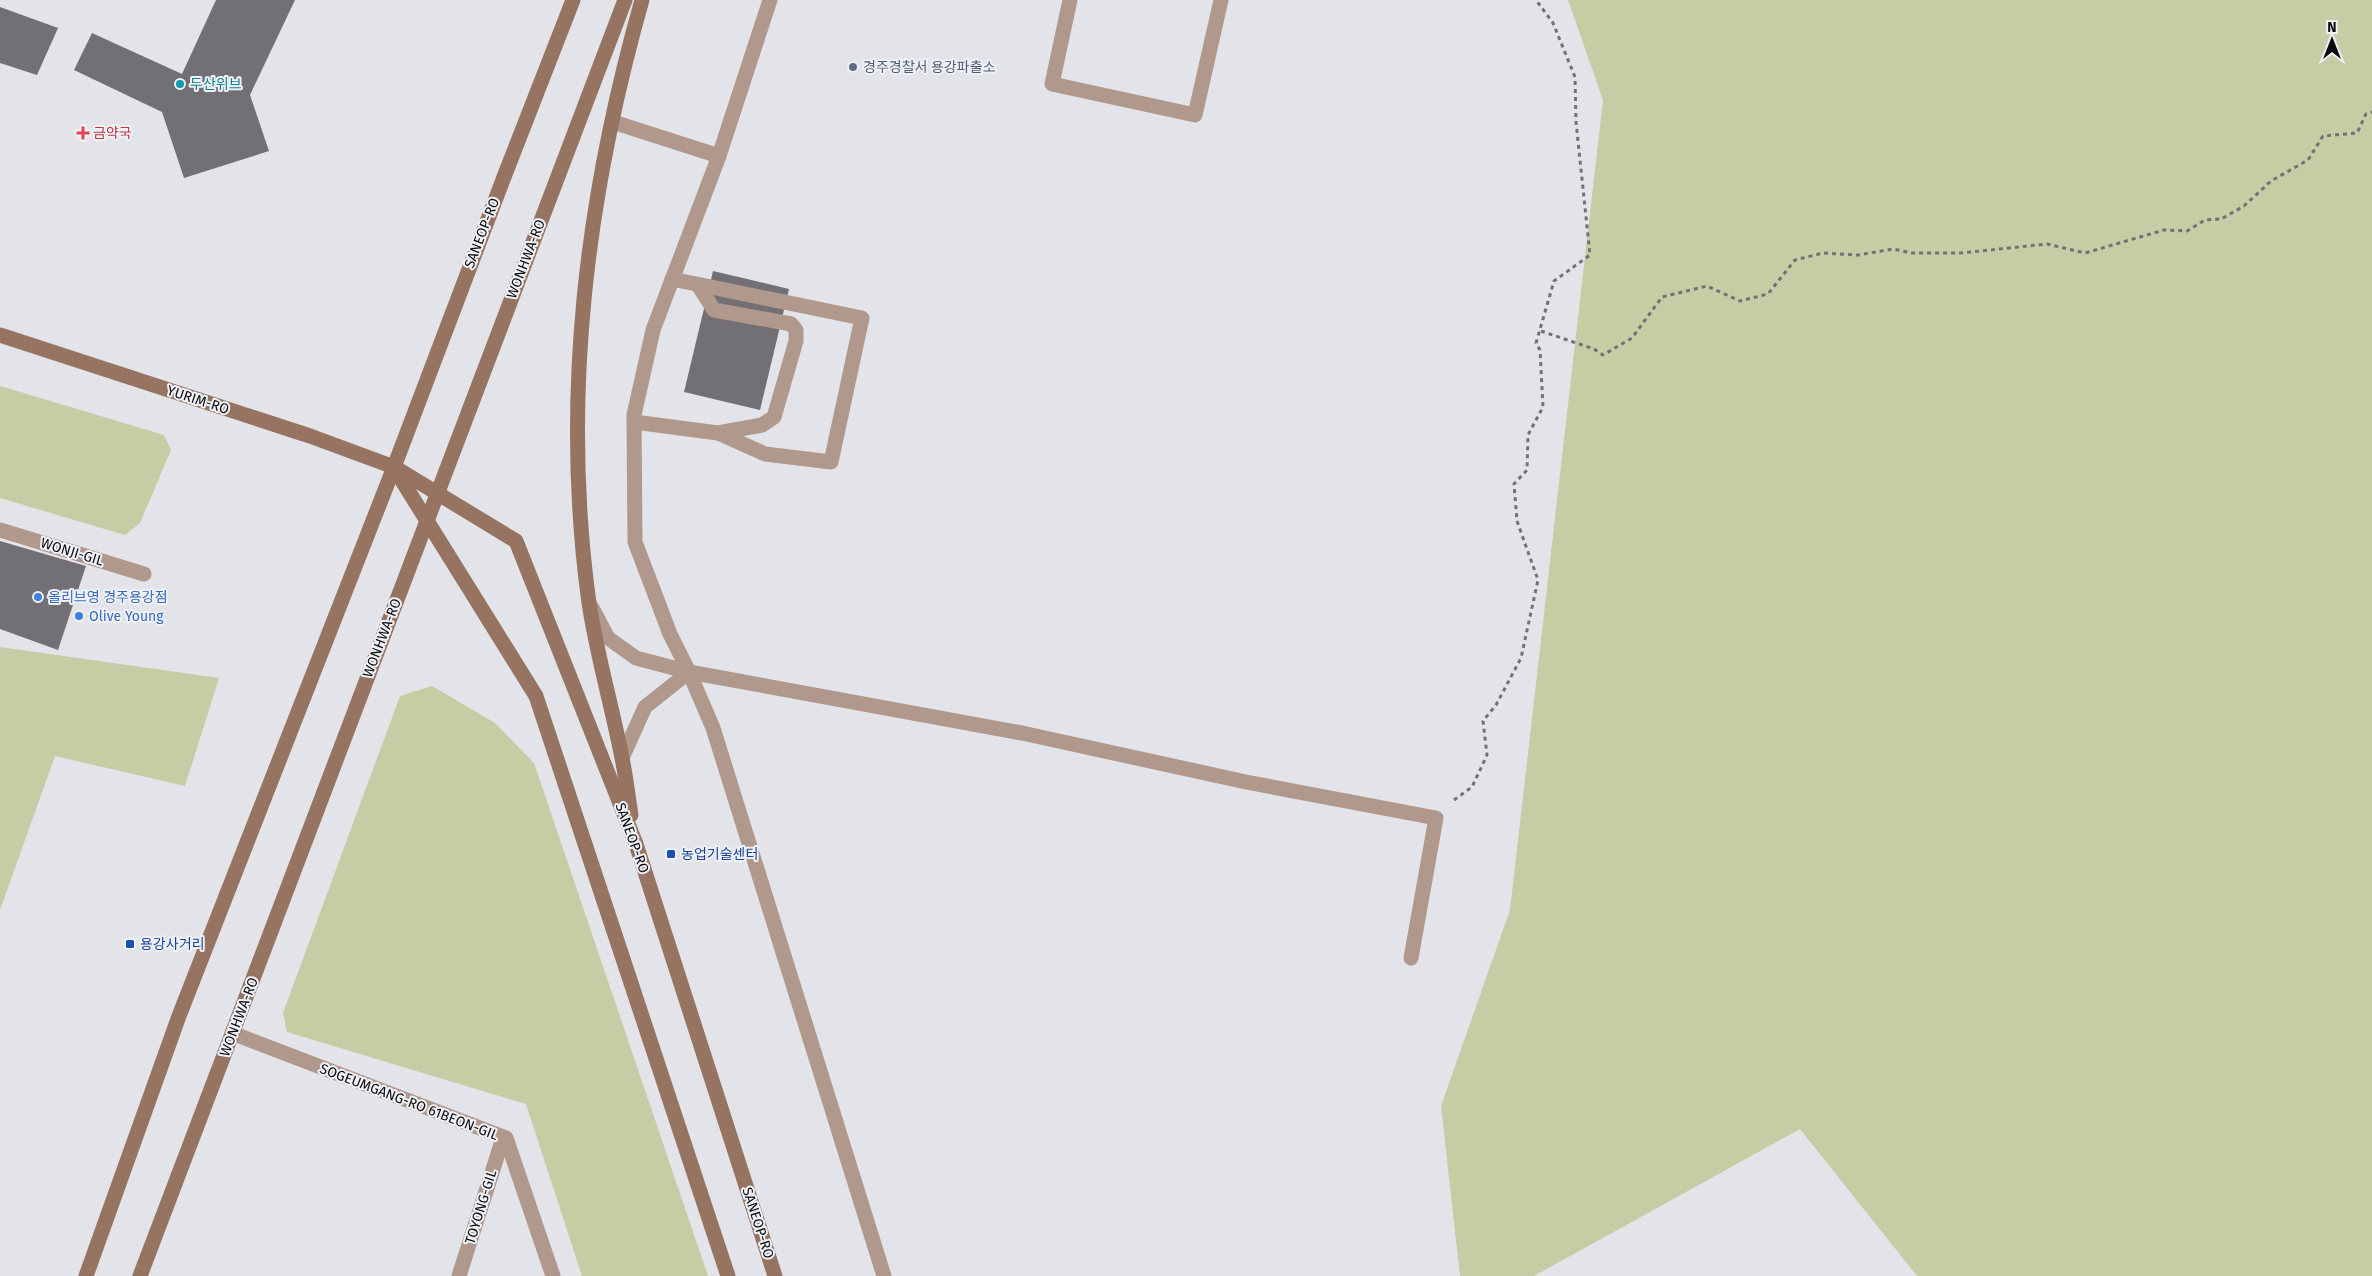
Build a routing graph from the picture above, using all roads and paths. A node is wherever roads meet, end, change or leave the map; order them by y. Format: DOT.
graph roads {
  1 [pos="573,0"];
  2 [pos="625,0"];
  3 [pos="642,0"];
  4 [pos="770,0"];
  5 [pos="1070,0"];
  6 [pos="1220,0"];
  7 [pos="1536,0"];
  8 [pos="2372,112"];
  9 [pos="613,122"];
  10 [pos="719,156"];
  11 [pos="672,279"];
  12 [pos="698,284"];
  13 [pos="1541,332"];
  14 [pos="0,335"];
  15 [pos="634,422"];
  16 [pos="718,433"];
  17 [pos="394,468"];
  18 [pos="437,494"];
  19 [pos="427,519"];
  20 [pos="0,530"];
  21 [pos="144,574"];
  22 [pos="589,603"];
  23 [pos="690,672"];
  24 [pos="622,758"];
  25 [pos="1436,818"];
  26 [pos="636,844"];
  27 [pos="1411,958"];
  28 [pos="232,1034"];
  29 [pos="503,1138"];
  30 [pos="86,1276"];
  31 [pos="140,1276"];
  32 [pos="460,1276"];
  33 [pos="553,1276"];
  34 [pos="728,1276"];
  35 [pos="775,1276"];
  36 [pos="884,1276"];
  1 -- 17 [label="street, SANEOP-RO"];
  2 -- 18 [label="street, WONHWA-RO"];
  3 -- 9 [label="street"];
  4 -- 10 [label="street"];
  5 -- 6 [label="street"];
  7 -- 13 [label="path"];
  8 -- 13 [label="path"];
  9 -- 10 [label="street"];
  9 -- 22 [label="street"];
  10 -- 11 [label="street"];
  11 -- 12 [label="street"];
  11 -- 15 [label="street"];
  12 -- 16 [label="street"];
  12 -- 16 [label="street"];
  13 -- 25 [label="path"];
  14 -- 17 [label="street, YURIM-RO"];
  15 -- 16 [label="street"];
  15 -- 23 [label="street"];
  17 -- 18 [label="street, SANEOP-RO"];
  17 -- 19 [label="street"];
  17 -- 30 [label="street"];
  18 -- 19 [label="street, WONHWA-RO"];
  18 -- 26 [label="street, SANEOP-RO"];
  19 -- 28 [label="street, WONHWA-RO"];
  19 -- 34 [label="street"];
  20 -- 21 [label="street, WONJI-GIL"];
  22 -- 23 [label="street"];
  22 -- 24 [label="street"];
  23 -- 24 [label="street"];
  23 -- 25 [label="street"];
  23 -- 36 [label="street"];
  24 -- 26 [label="street"];
  25 -- 27 [label="street"];
  26 -- 35 [label="street, SANEOP-RO"];
  28 -- 29 [label="street, SOGEUMGANG-RO 61BEON-GIL"];
  28 -- 31 [label="street, WONHWA-RO"];
  29 -- 32 [label="street, TOYONG-GIL"];
  29 -- 33 [label="street, SOGEUMGANG-RO 61BEON-GIL"];
}
